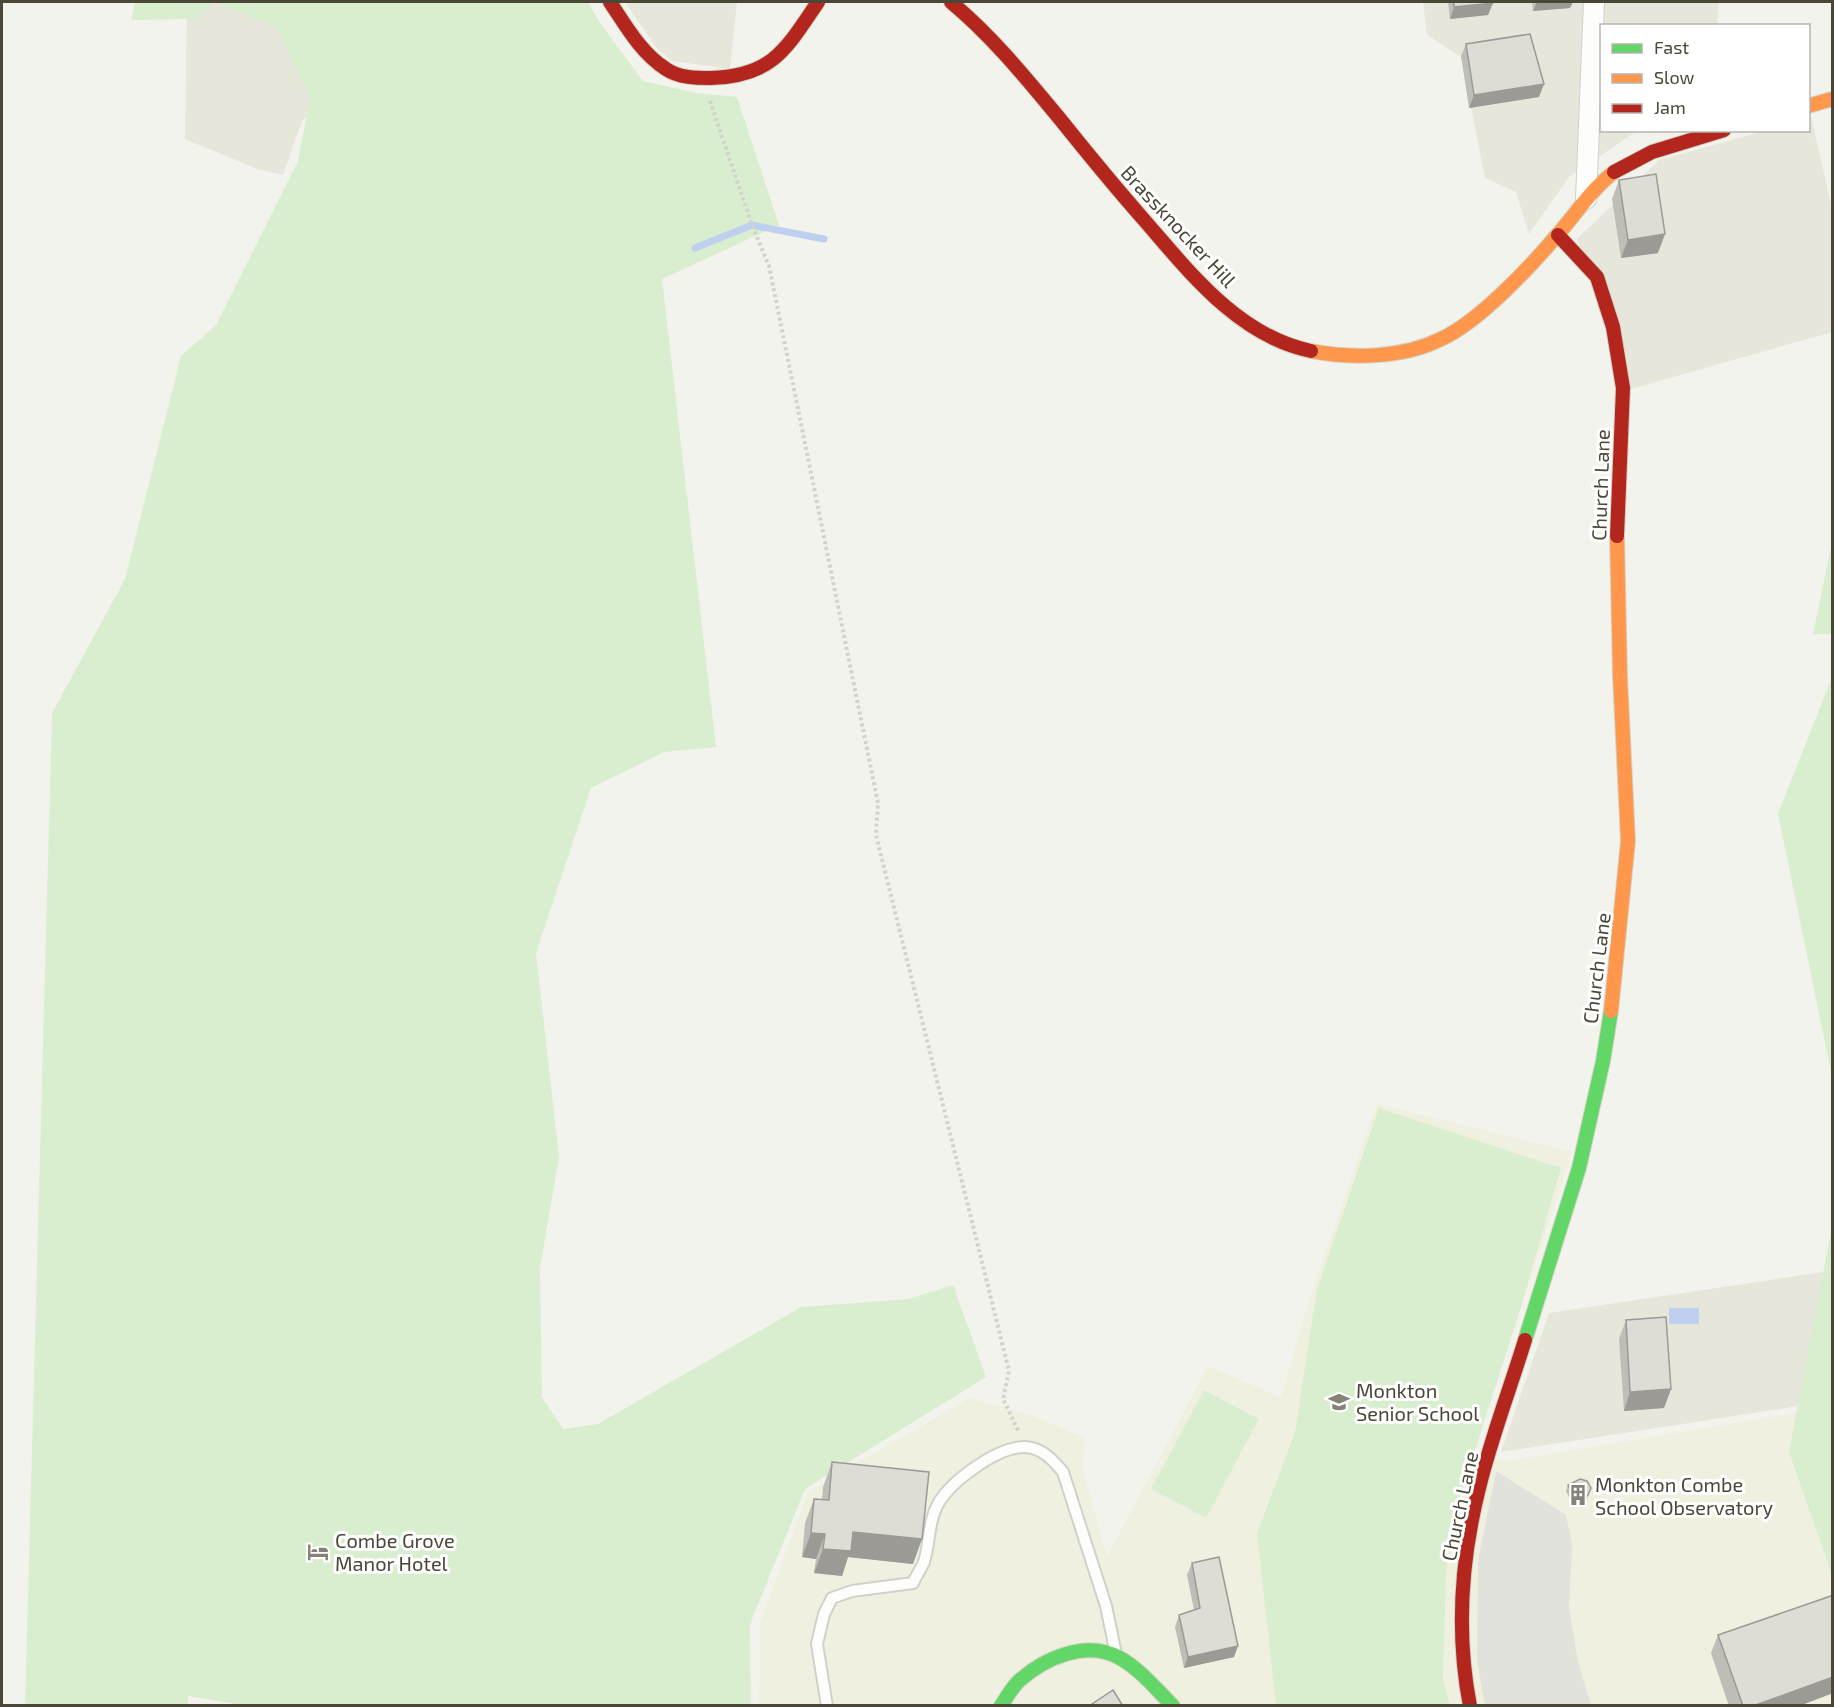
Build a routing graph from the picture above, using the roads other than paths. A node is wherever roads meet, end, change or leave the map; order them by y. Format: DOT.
graph roads {
  1 [pos="610,2"];
  2 [pos="818,2"];
  3 [pos="951,2"];
  4 [pos="1594,2"];
  5 [pos="1833,99"];
  6 [pos="1810,106"];
  7 [pos="1717,132"];
  8 [pos="1586,199"];
  9 [pos="1558,235"];
  10 [pos="1116,1656"];
  11 [pos="827,1706"];
  12 [pos="1001,1706"];
  13 [pos="1173,1706"];
  14 [pos="1470,1706"];
  1 -- 2 [label="street"];
  3 -- 9 [label="street, Brassknocker Hill"];
  4 -- 8 [label="street"];
  5 -- 6 [label="street"];
  7 -- 8 [label="street, Brassknocker Hill"];
  8 -- 9 [label="street, Brassknocker Hill"];
  9 -- 14 [label="street, Church Lane"];
  10 -- 11 [label="lane"];
  10 -- 12 [label="street"];
  10 -- 13 [label="street"];
}
